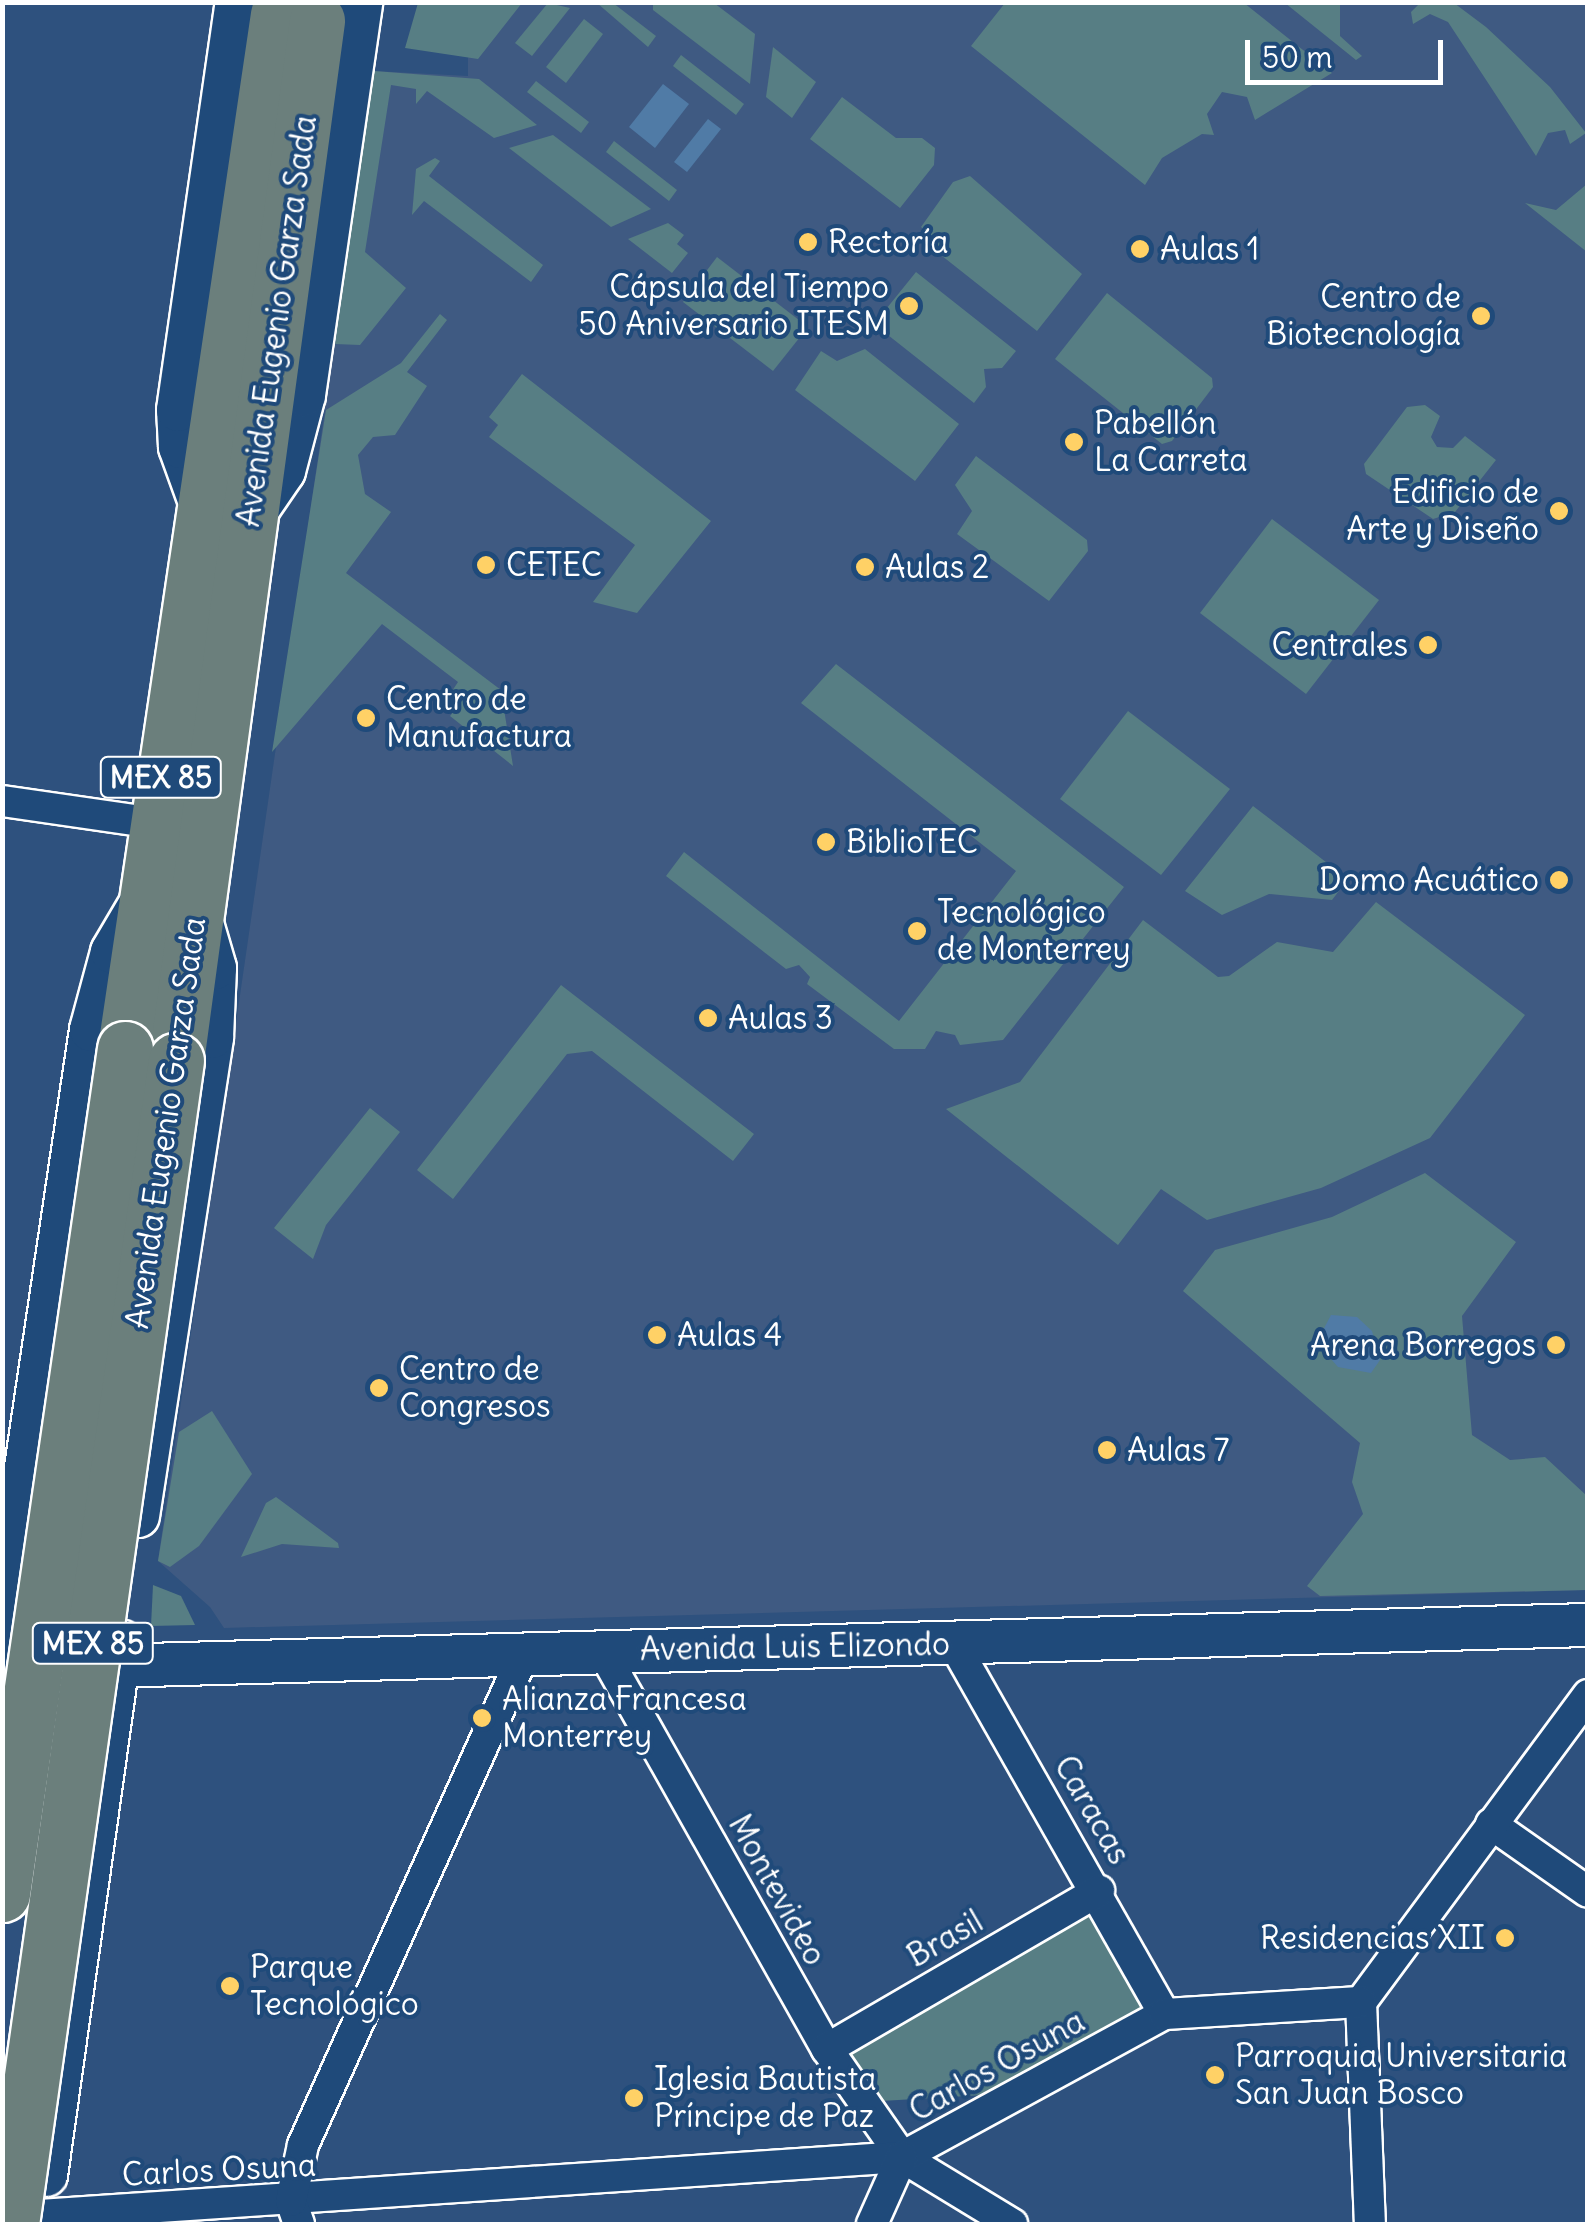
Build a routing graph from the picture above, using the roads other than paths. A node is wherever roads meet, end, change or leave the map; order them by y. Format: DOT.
graph roads {
  1 [pos="295,11"];
  2 [pos="226,512"];
  3 [pos="2,801"];
  4 [pos="154,822"];
  5 [pos="170,902"];
  6 [pos="151,1055"];
  7 [pos="15,1531"];
  8 [pos="133,1543"];
  9 [pos="1588,1625"];
  10 [pos="2,1629"];
  11 [pos="954,1644"];
  12 [pos="602,1650"];
  13 [pos="523,1656"];
  14 [pos="118,1668"];
  15 [pos="2,1669"];
  16 [pos="1588,1694"];
  17 [pos="2,1782"];
  18 [pos="1491,1824"];
  19 [pos="96,1826"];
  20 [pos="1099,1890"];
  21 [pos="1588,1892"];
  22 [pos="2,1894"];
  23 [pos="1362,2002"];
  24 [pos="1164,2014"];
  25 [pos="827,2049"];
  26 [pos="902,2157"];
  27 [pos="295,2213"];
  28 [pos="30,2221"];
  29 [pos="872,2224"];
  30 [pos="1012,2224"];
  31 [pos="1370,2224"];
  1 -- 2 [label="highway, Avenida Eugenio Garza Sada / MEX 85"];
  1 -- 2 [label="street"];
  2 -- 4 [label="highway, Avenida Eugenio Garza Sada / MEX 85"];
  2 -- 5 [label="highway, Avenida Eugenio Garza Sada / MEX 85"];
  3 -- 4 [label="street"];
  4 -- 5 [label="highway, Avenida Eugenio Garza Sada / MEX 85"];
  5 -- 6 [label="highway, Avenida Eugenio Garza Sada"];
  5 -- 7 [label="street"];
  5 -- 8 [label="street"];
  6 -- 22 [label="highway, Avenida Eugenio Garza Sada / MEX 85, bridge"];
  6 -- 28 [label="highway, Avenida Eugenio Garza Sada / MEX 85, bridge"];
  7 -- 8 [label="street"];
  7 -- 10 [label="street"];
  8 -- 14 [label="street"];
  9 -- 11 [label="street, Avenida Luis Elizondo"];
  11 -- 12 [label="street, Avenida Luis Elizondo"];
  11 -- 20 [label="street, Caracas"];
  12 -- 13 [label="street, Avenida Luis Elizondo"];
  12 -- 25 [label="street, Montevideo"];
  13 -- 14 [label="street, Avenida Luis Elizondo"];
  13 -- 27 [label="street"];
  14 -- 15 [label="street, Avenida Luis Elizondo"];
  14 -- 19 [label="street"];
  16 -- 18 [label="street"];
  17 -- 19 [label="street"];
  18 -- 21 [label="street"];
  18 -- 23 [label="street"];
  19 -- 28 [label="street"];
  20 -- 24 [label="street, Caracas"];
  20 -- 25 [label="street, Brasil"];
  23 -- 24 [label="street, Carlos Osuna"];
  23 -- 31 [label="street"];
  24 -- 26 [label="street, Carlos Osuna"];
  25 -- 26 [label="street, Montevideo"];
  26 -- 27 [label="street, Carlos Osuna"];
  26 -- 29 [label="street"];
  26 -- 30 [label="street"];
  27 -- 28 [label="street, Carlos Osuna"];
}
